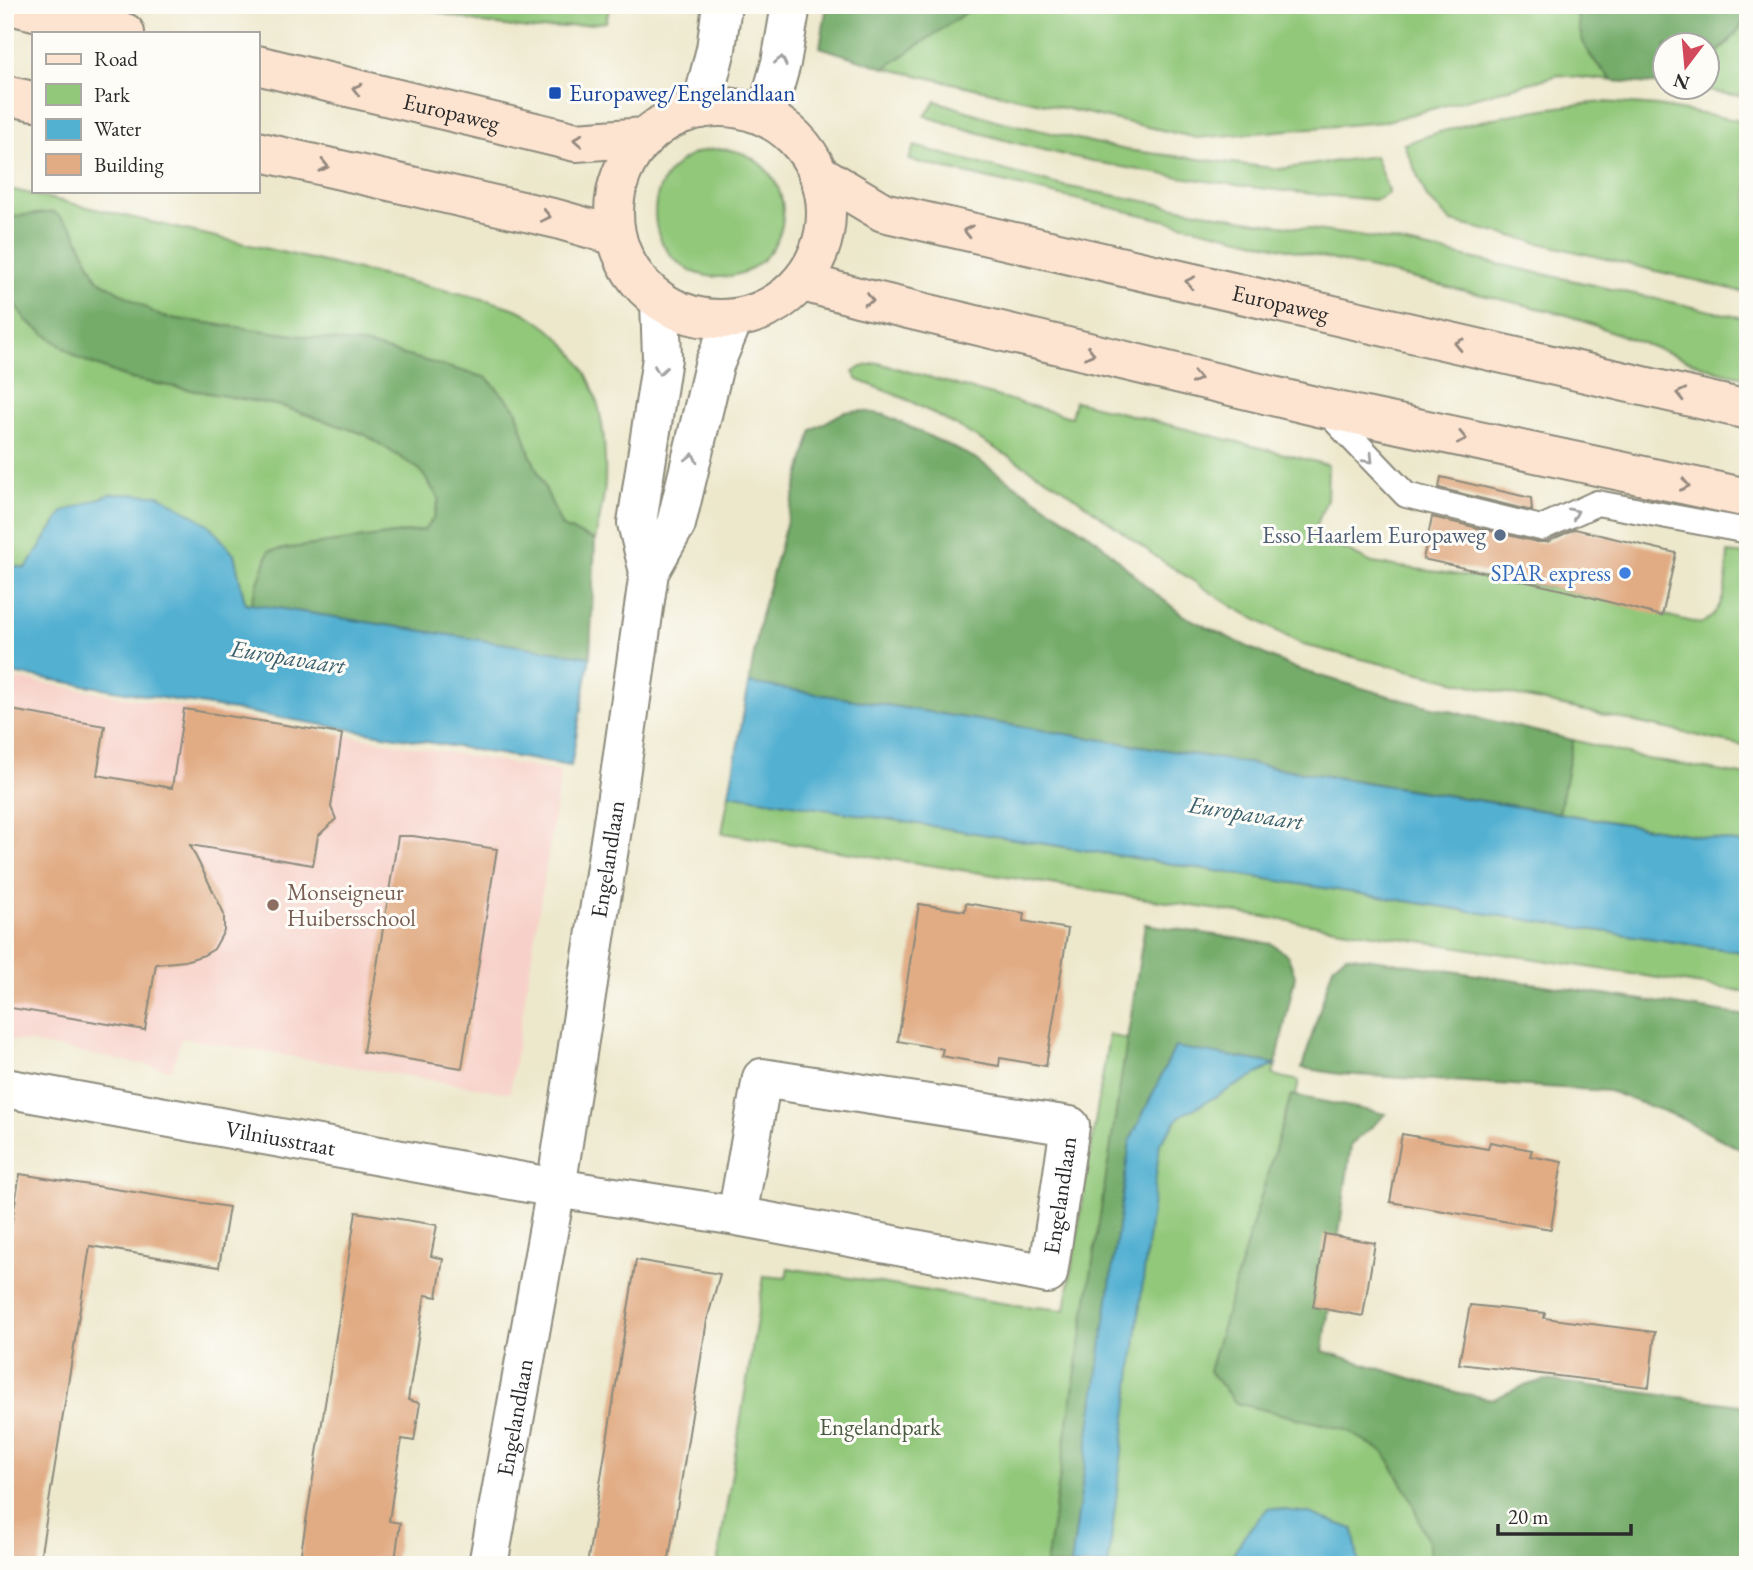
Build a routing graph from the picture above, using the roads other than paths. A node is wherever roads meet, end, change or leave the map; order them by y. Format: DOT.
graph roads {
  1 [pos="10,5"];
  2 [pos="722,5"];
  3 [pos="791,5"];
  4 [pos="121,32"];
  5 [pos="259,65"];
  6 [pos="5,94"];
  7 [pos="32,101"];
  8 [pos="701,108"];
  9 [pos="766,116"];
  10 [pos="646,137"];
  11 [pos="259,151"];
  12 [pos="821,174"];
  13 [pos="616,236"];
  14 [pos="803,282"];
  15 [pos="660,302"];
  16 [pos="733,320"];
  17 [pos="1323,408"];
  18 [pos="1748,410"];
  19 [pos="1748,498"];
  20 [pos="1748,531"];
  21 [pos="649,572"];
  22 [pos="5,1087"];
  23 [pos="556,1188"];
  24 [pos="737,1216"];
  25 [pos="488,1565"];
  1 -- 4 [label="main road"];
  2 -- 8 [label="street"];
  9 -- 3 [label="street, one-way"];
  10 -- 5 [label="main road, Europaweg, one-way"];
  6 -- 7 [label="main road"];
  8 -- 9 [label="main road"];
  8 -- 10 [label="main road"];
  9 -- 12 [label="main road"];
  10 -- 13 [label="main road"];
  11 -- 13 [label="main road, one-way"];
  12 -- 14 [label="main road"];
  18 -- 12 [label="main road, Europaweg, one-way"];
  13 -- 15 [label="main road"];
  14 -- 16 [label="main road"];
  14 -- 17 [label="main road, one-way"];
  15 -- 16 [label="main road"];
  15 -- 21 [label="street, Engelandlaan, one-way"];
  21 -- 16 [label="street, Engelandlaan, one-way"];
  17 -- 19 [label="main road, one-way"];
  17 -- 20 [label="lane, one-way"];
  21 -- 23 [label="street, Engelandlaan"];
  22 -- 23 [label="street, Vilniusstraat"];
  23 -- 24 [label="street, Engelandlaan"];
  23 -- 25 [label="street, Engelandlaan"];
  24 -- 24 [label="street, Engelandlaan"];
}
